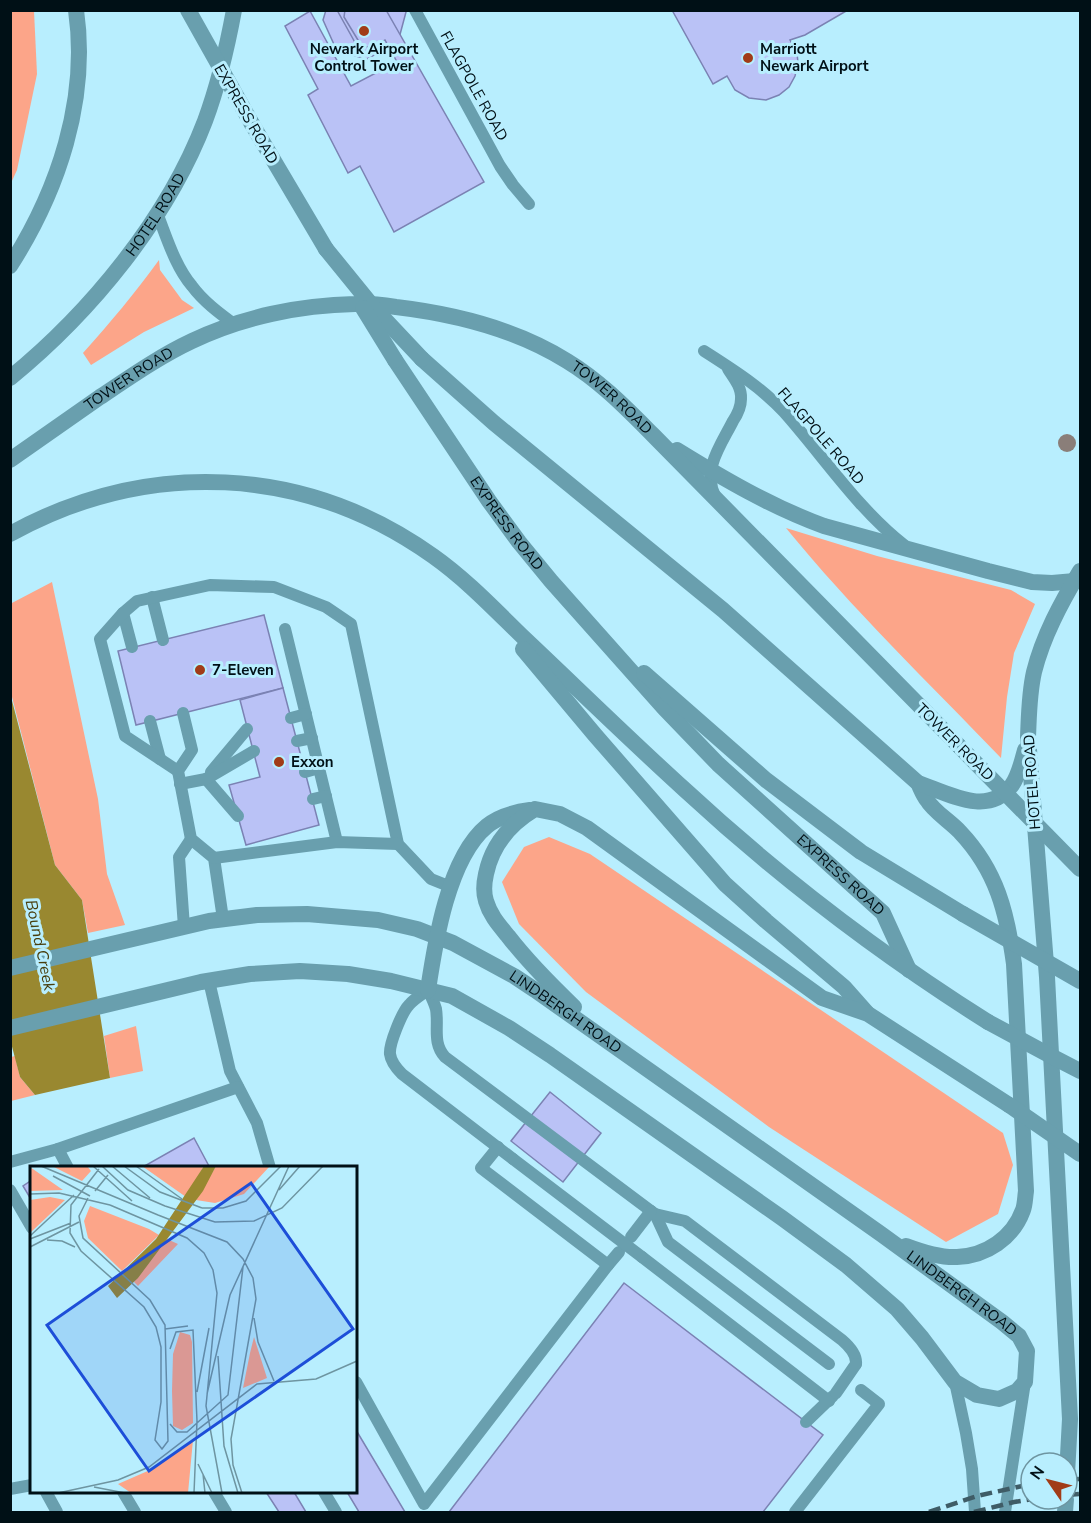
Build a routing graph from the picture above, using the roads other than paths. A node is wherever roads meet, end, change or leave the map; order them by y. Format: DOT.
graph roads {
  1 [pos="76,10"];
  2 [pos="188,10"];
  3 [pos="234,10"];
  4 [pos="415,10"];
  5 [pos="530,204"];
  6 [pos="158,213"];
  7 [pos="326,249"];
  8 [pos="10,266"];
  9 [pos="234,324"];
  10 [pos="704,351"];
  11 [pos="726,365"];
  12 [pos="10,378"];
  13 [pos="653,435"];
  14 [pos="10,460"];
  15 [pos="710,471"];
  16 [pos="717,500"];
  17 [pos="10,534"];
  18 [pos="909,550"];
  19 [pos="1078,576"];
  20 [pos="472,588"];
  21 [pos="152,597"];
  22 [pos="123,613"];
  23 [pos="585,620"];
  24 [pos="285,629"];
  25 [pos="163,640"];
  26 [pos="132,647"];
  27 [pos="183,713"];
  28 [pos="306,714"];
  29 [pos="291,718"];
  30 [pos="150,721"];
  31 [pos="247,729"];
  32 [pos="1028,737"];
  33 [pos="312,738"];
  34 [pos="297,741"];
  35 [pos="254,752"];
  36 [pos="160,759"];
  37 [pos="319,768"];
  38 [pos="305,772"];
  39 [pos="179,777"];
  40 [pos="206,779"];
  41 [pos="918,783"];
  42 [pos="326,796"];
  43 [pos="313,800"];
  44 [pos="535,810"];
  45 [pos="238,816"];
  46 [pos="192,839"];
  47 [pos="337,842"];
  48 [pos="398,844"];
  49 [pos="214,858"];
  50 [pos="1080,869"];
  51 [pos="451,887"];
  52 [pos="224,919"];
  53 [pos="184,927"];
  54 [pos="437,936"];
  55 [pos="10,968"];
  56 [pos="909,970"];
  57 [pos="209,981"];
  58 [pos="1080,981"];
  59 [pos="428,990"];
  60 [pos="868,1014"];
  61 [pos="10,1028"];
  62 [pos="614,1046"];
  63 [pos="1080,1071"];
  64 [pos="238,1087"];
  65 [pos="498,1147"];
  66 [pos="58,1149"];
  67 [pos="1080,1154"];
  68 [pos="10,1162"];
  69 [pos="67,1166"];
  70 [pos="270,1166"];
  71 [pos="10,1190"];
  72 [pos="653,1212"];
  73 [pos="30,1225"];
  74 [pos="881,1234"];
  75 [pos="631,1237"];
  76 [pos="619,1252"];
  77 [pos="608,1265"];
  78 [pos="829,1364"];
  79 [pos="955,1382"];
  80 [pos="1025,1382"];
  81 [pos="357,1384"];
  82 [pos="861,1390"];
  83 [pos="833,1397"];
  84 [pos="806,1422"];
  85 [pos="1068,1451"];
  86 [pos="30,1485"];
  87 [pos="10,1489"];
  88 [pos="47,1493"];
  89 [pos="124,1493"];
  90 [pos="215,1493"];
  91 [pos="325,1493"];
  92 [pos="57,1512"];
  93 [pos="135,1512"];
  94 [pos="226,1512"];
  95 [pos="336,1512"];
  96 [pos="795,1512"];
  97 [pos="975,1512"];
  98 [pos="1005,1512"];
  1 -- 8 [label="street"];
  2 -- 7 [label="street, EXPRESS ROAD, bridge"];
  3 -- 6 [label="street, HOTEL ROAD"];
  4 -- 5 [label="lane, FLAGPOLE ROAD"];
  6 -- 9 [label="lane"];
  6 -- 12 [label="street, HOTEL ROAD"];
  7 -- 23 [label="street, EXPRESS ROAD, bridge"];
  7 -- 41 [label="street, bridge"];
  9 -- 13 [label="street, TOWER ROAD"];
  9 -- 14 [label="street, TOWER ROAD"];
  10 -- 11 [label="lane, FLAGPOLE ROAD"];
  11 -- 15 [label="lane"];
  11 -- 18 [label="lane, FLAGPOLE ROAD"];
  13 -- 15 [label="street"];
  13 -- 16 [label="street, TOWER ROAD"];
  15 -- 16 [label="lane"];
  15 -- 18 [label="street"];
  16 -- 50 [label="street, TOWER ROAD, bridge"];
  17 -- 20 [label="street, EXPRESS ROAD"];
  18 -- 19 [label="street"];
  19 -- 32 [label="street, HOTEL ROAD"];
  20 -- 56 [label="street, EXPRESS ROAD"];
  20 -- 60 [label="street"];
  21 -- 22 [label="lane"];
  21 -- 25 [label="lane"];
  21 -- 48 [label="lane"];
  22 -- 26 [label="lane"];
  22 -- 36 [label="lane"];
  23 -- 56 [label="street, EXPRESS ROAD"];
  23 -- 58 [label="street, bridge"];
  24 -- 28 [label="lane"];
  27 -- 39 [label="lane"];
  28 -- 29 [label="lane"];
  28 -- 33 [label="lane"];
  30 -- 36 [label="lane"];
  31 -- 40 [label="lane"];
  32 -- 41 [label="street"];
  32 -- 85 [label="street, HOTEL ROAD"];
  33 -- 34 [label="lane"];
  33 -- 37 [label="lane"];
  35 -- 40 [label="lane"];
  36 -- 39 [label="lane"];
  37 -- 38 [label="lane"];
  37 -- 42 [label="lane"];
  39 -- 40 [label="lane"];
  39 -- 46 [label="lane"];
  40 -- 45 [label="lane"];
  41 -- 74 [label="street"];
  42 -- 43 [label="lane"];
  42 -- 47 [label="lane"];
  44 -- 51 [label="street"];
  44 -- 60 [label="street"];
  44 -- 62 [label="street"];
  46 -- 49 [label="lane"];
  46 -- 53 [label="lane"];
  47 -- 48 [label="lane"];
  47 -- 49 [label="lane"];
  48 -- 51 [label="lane"];
  49 -- 52 [label="lane"];
  51 -- 54 [label="street"];
  52 -- 53 [label="street, LINDBERGH ROAD"];
  52 -- 54 [label="street, LINDBERGH ROAD"];
  53 -- 55 [label="street, LINDBERGH ROAD"];
  54 -- 59 [label="street"];
  54 -- 62 [label="street, LINDBERGH ROAD"];
  56 -- 63 [label="street, EXPRESS ROAD, bridge"];
  57 -- 59 [label="street"];
  57 -- 61 [label="street"];
  57 -- 64 [label="lane"];
  59 -- 65 [label="lane"];
  59 -- 72 [label="lane"];
  59 -- 79 [label="street"];
  60 -- 67 [label="street, bridge"];
  62 -- 74 [label="street, LINDBERGH ROAD"];
  64 -- 66 [label="lane"];
  64 -- 70 [label="lane"];
  65 -- 77 [label="lane"];
  65 -- 83 [label="lane, bridge"];
  66 -- 68 [label="lane"];
  66 -- 69 [label="lane"];
  71 -- 73 [label="lane"];
  72 -- 75 [label="lane"];
  72 -- 78 [label="lane"];
  72 -- 83 [label="lane, bridge"];
  74 -- 80 [label="street, LINDBERGH ROAD"];
  76 -- 77 [label="lane"];
  77 -- 81 [label="lane"];
  79 -- 80 [label="street"];
  79 -- 97 [label="lane"];
  80 -- 98 [label="lane"];
  82 -- 96 [label="lane"];
  83 -- 84 [label="lane"];
  86 -- 87 [label="lane"];
  88 -- 92 [label="lane"];
  89 -- 93 [label="lane"];
  90 -- 94 [label="lane"];
  91 -- 95 [label="lane"];
}
